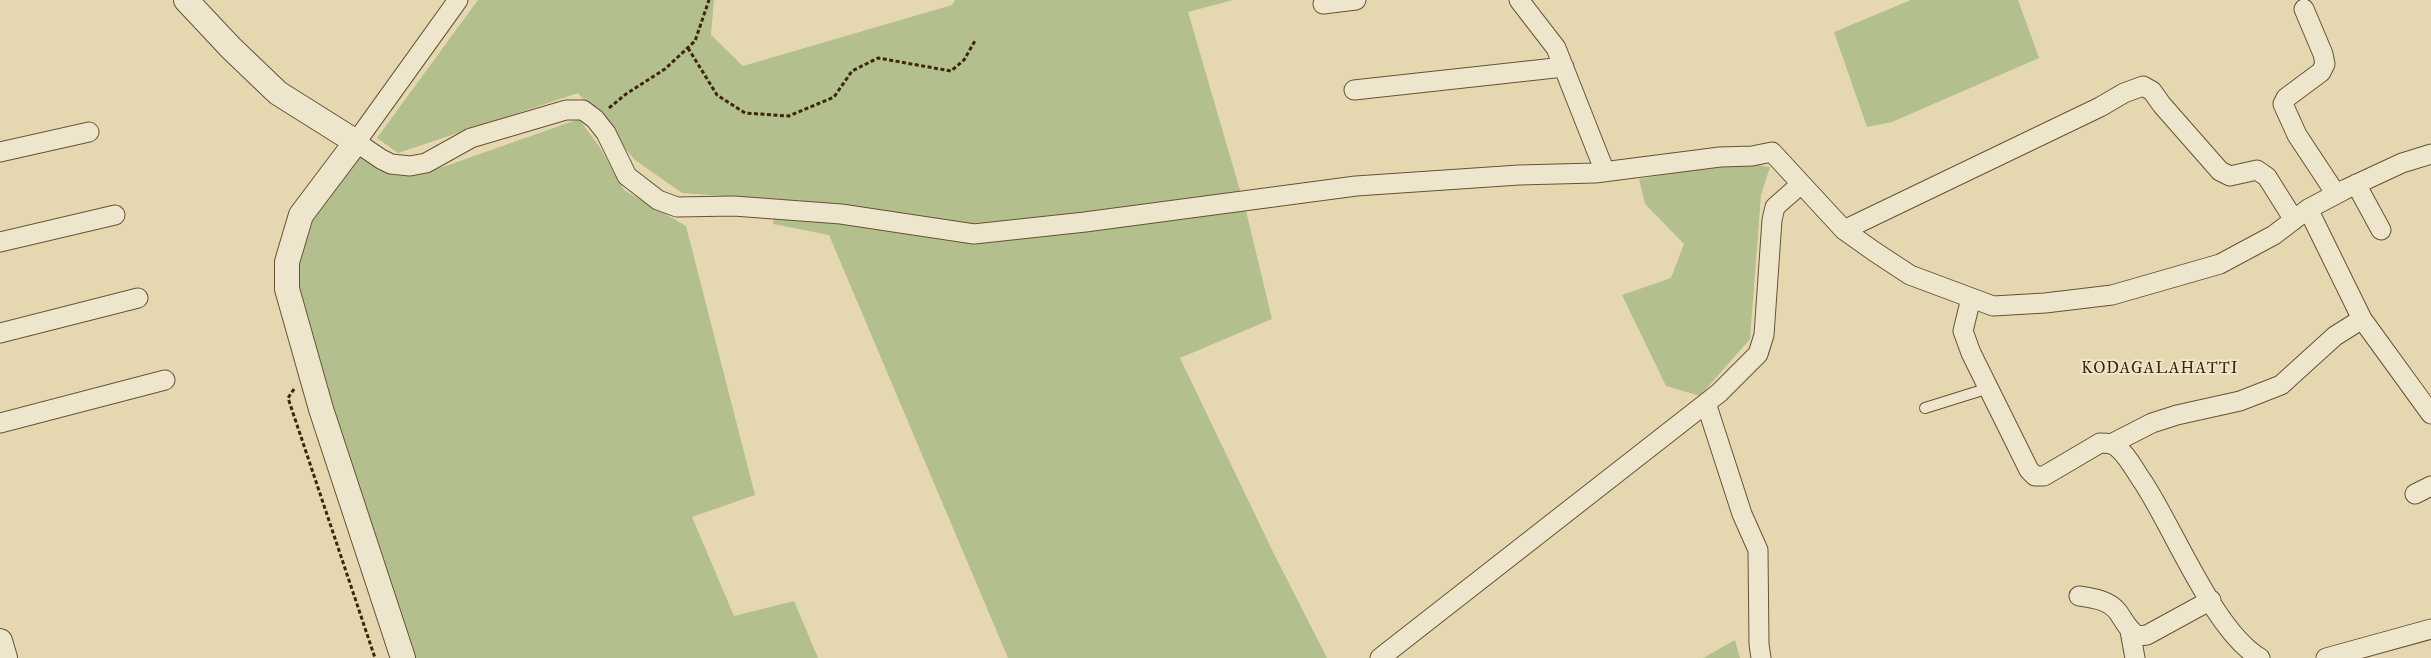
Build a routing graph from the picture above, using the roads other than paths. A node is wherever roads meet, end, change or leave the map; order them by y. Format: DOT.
graph roads {
  1 [pos="186,0"];
  2 [pos="458,0"];
  3 [pos="1356,0"];
  4 [pos="1519,0"];
  5 [pos="1323,4"];
  6 [pos="2304,9"];
  7 [pos="1564,67"];
  8 [pos="1354,90"];
  9 [pos="89,132"];
  10 [pos="356,142"];
  11 [pos="0,152"];
  12 [pos="2431,154"];
  13 [pos="1605,172"];
  14 [pos="1801,184"];
  15 [pos="2356,184"];
  16 [pos="2336,194"];
  17 [pos="115,215"];
  18 [pos="2301,215"];
  19 [pos="1844,230"];
  20 [pos="2381,230"];
  21 [pos="0,242"];
  22 [pos="138,298"];
  23 [pos="1971,298"];
  24 [pos="2362,318"];
  25 [pos="0,333"];
  26 [pos="165,380"];
  27 [pos="1989,388"];
  28 [pos="1706,403"];
  29 [pos="1925,408"];
  30 [pos="2431,414"];
  31 [pos="0,423"];
  32 [pos="2111,444"];
  33 [pos="2079,596"];
  34 [pos="2211,600"];
  35 [pos="2431,629"];
  36 [pos="2130,631"];
  37 [pos="0,641"];
  38 [pos="5,658"];
  39 [pos="403,658"];
  40 [pos="1380,658"];
  41 [pos="1761,658"];
  42 [pos="2135,658"];
  43 [pos="2260,658"];
  44 [pos="2326,658"];
  1 -- 10 [label="street"];
  2 -- 10 [label="street"];
  3 -- 5 [label="street"];
  4 -- 7 [label="street"];
  6 -- 16 [label="street"];
  7 -- 8 [label="street"];
  7 -- 13 [label="street"];
  9 -- 11 [label="street"];
  10 -- 13 [label="street"];
  10 -- 39 [label="street"];
  12 -- 15 [label="street"];
  13 -- 14 [label="street"];
  14 -- 19 [label="street"];
  14 -- 28 [label="street"];
  15 -- 16 [label="street"];
  15 -- 20 [label="street"];
  16 -- 18 [label="street"];
  17 -- 21 [label="street"];
  18 -- 19 [label="street"];
  18 -- 23 [label="street"];
  18 -- 24 [label="street"];
  19 -- 23 [label="street"];
  22 -- 25 [label="street"];
  23 -- 27 [label="street"];
  24 -- 30 [label="street"];
  24 -- 32 [label="street"];
  26 -- 31 [label="street"];
  27 -- 29 [label="lane"];
  27 -- 32 [label="street"];
  28 -- 40 [label="street"];
  28 -- 41 [label="street"];
  32 -- 34 [label="street"];
  33 -- 36 [label="street"];
  34 -- 36 [label="street"];
  34 -- 43 [label="street"];
  35 -- 44 [label="street"];
  36 -- 42 [label="street"];
  37 -- 38 [label="street"];
}
